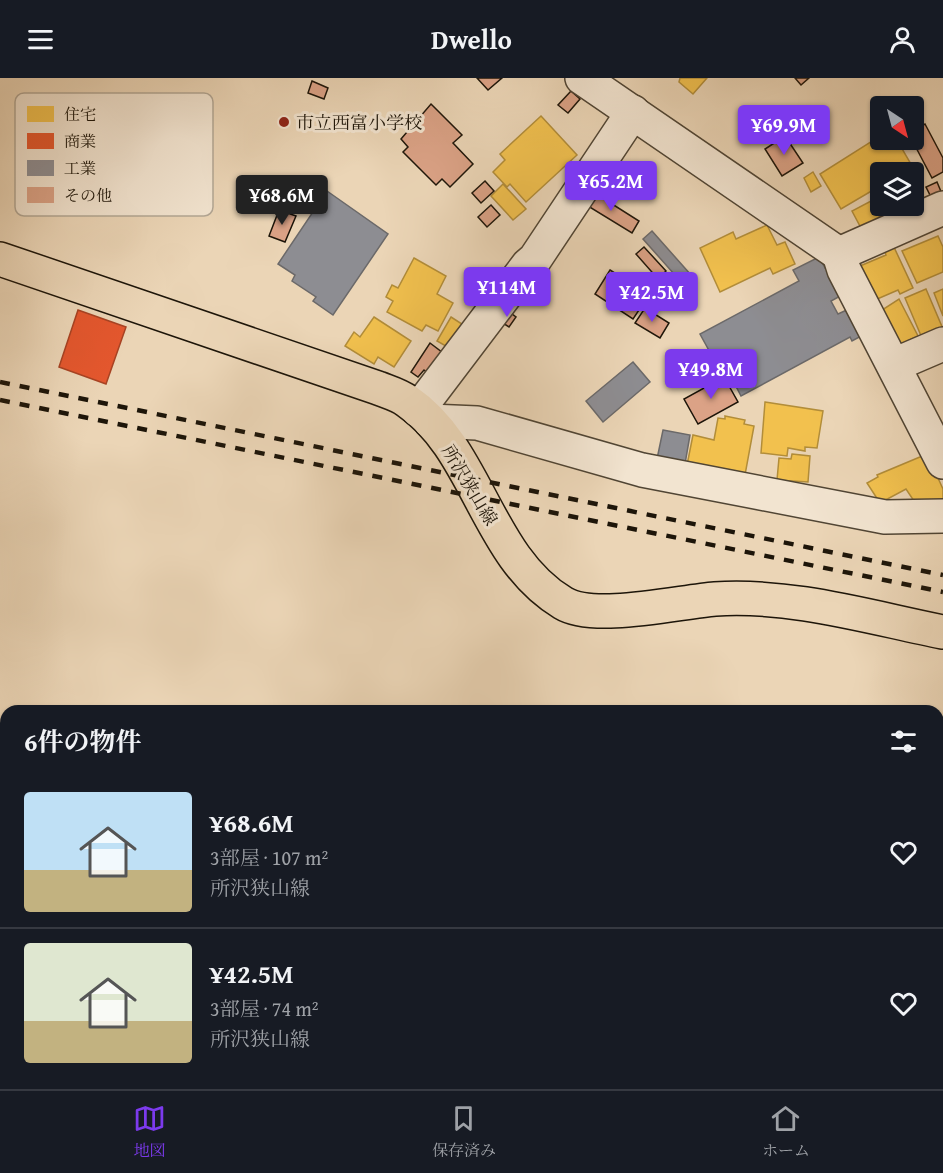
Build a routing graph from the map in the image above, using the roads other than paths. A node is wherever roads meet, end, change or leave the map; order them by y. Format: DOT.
graph roads {
  1 [pos="582,78"];
  2 [pos="633,112"];
  3 [pos="943,208"];
  4 [pos="839,254"];
  5 [pos="0,259"];
  6 [pos="943,344"];
  7 [pos="894,365"];
  8 [pos="424,416"];
  9 [pos="943,462"];
  10 [pos="943,516"];
  11 [pos="943,632"];
  1 -- 2 [label="street"];
  2 -- 4 [label="street"];
  2 -- 8 [label="street"];
  3 -- 4 [label="street"];
  4 -- 7 [label="street"];
  5 -- 8 [label="main road, 所沢狭山線"];
  6 -- 7 [label="street"];
  7 -- 9 [label="street"];
  8 -- 10 [label="street"];
  8 -- 11 [label="main road, 所沢狭山線"];
}
